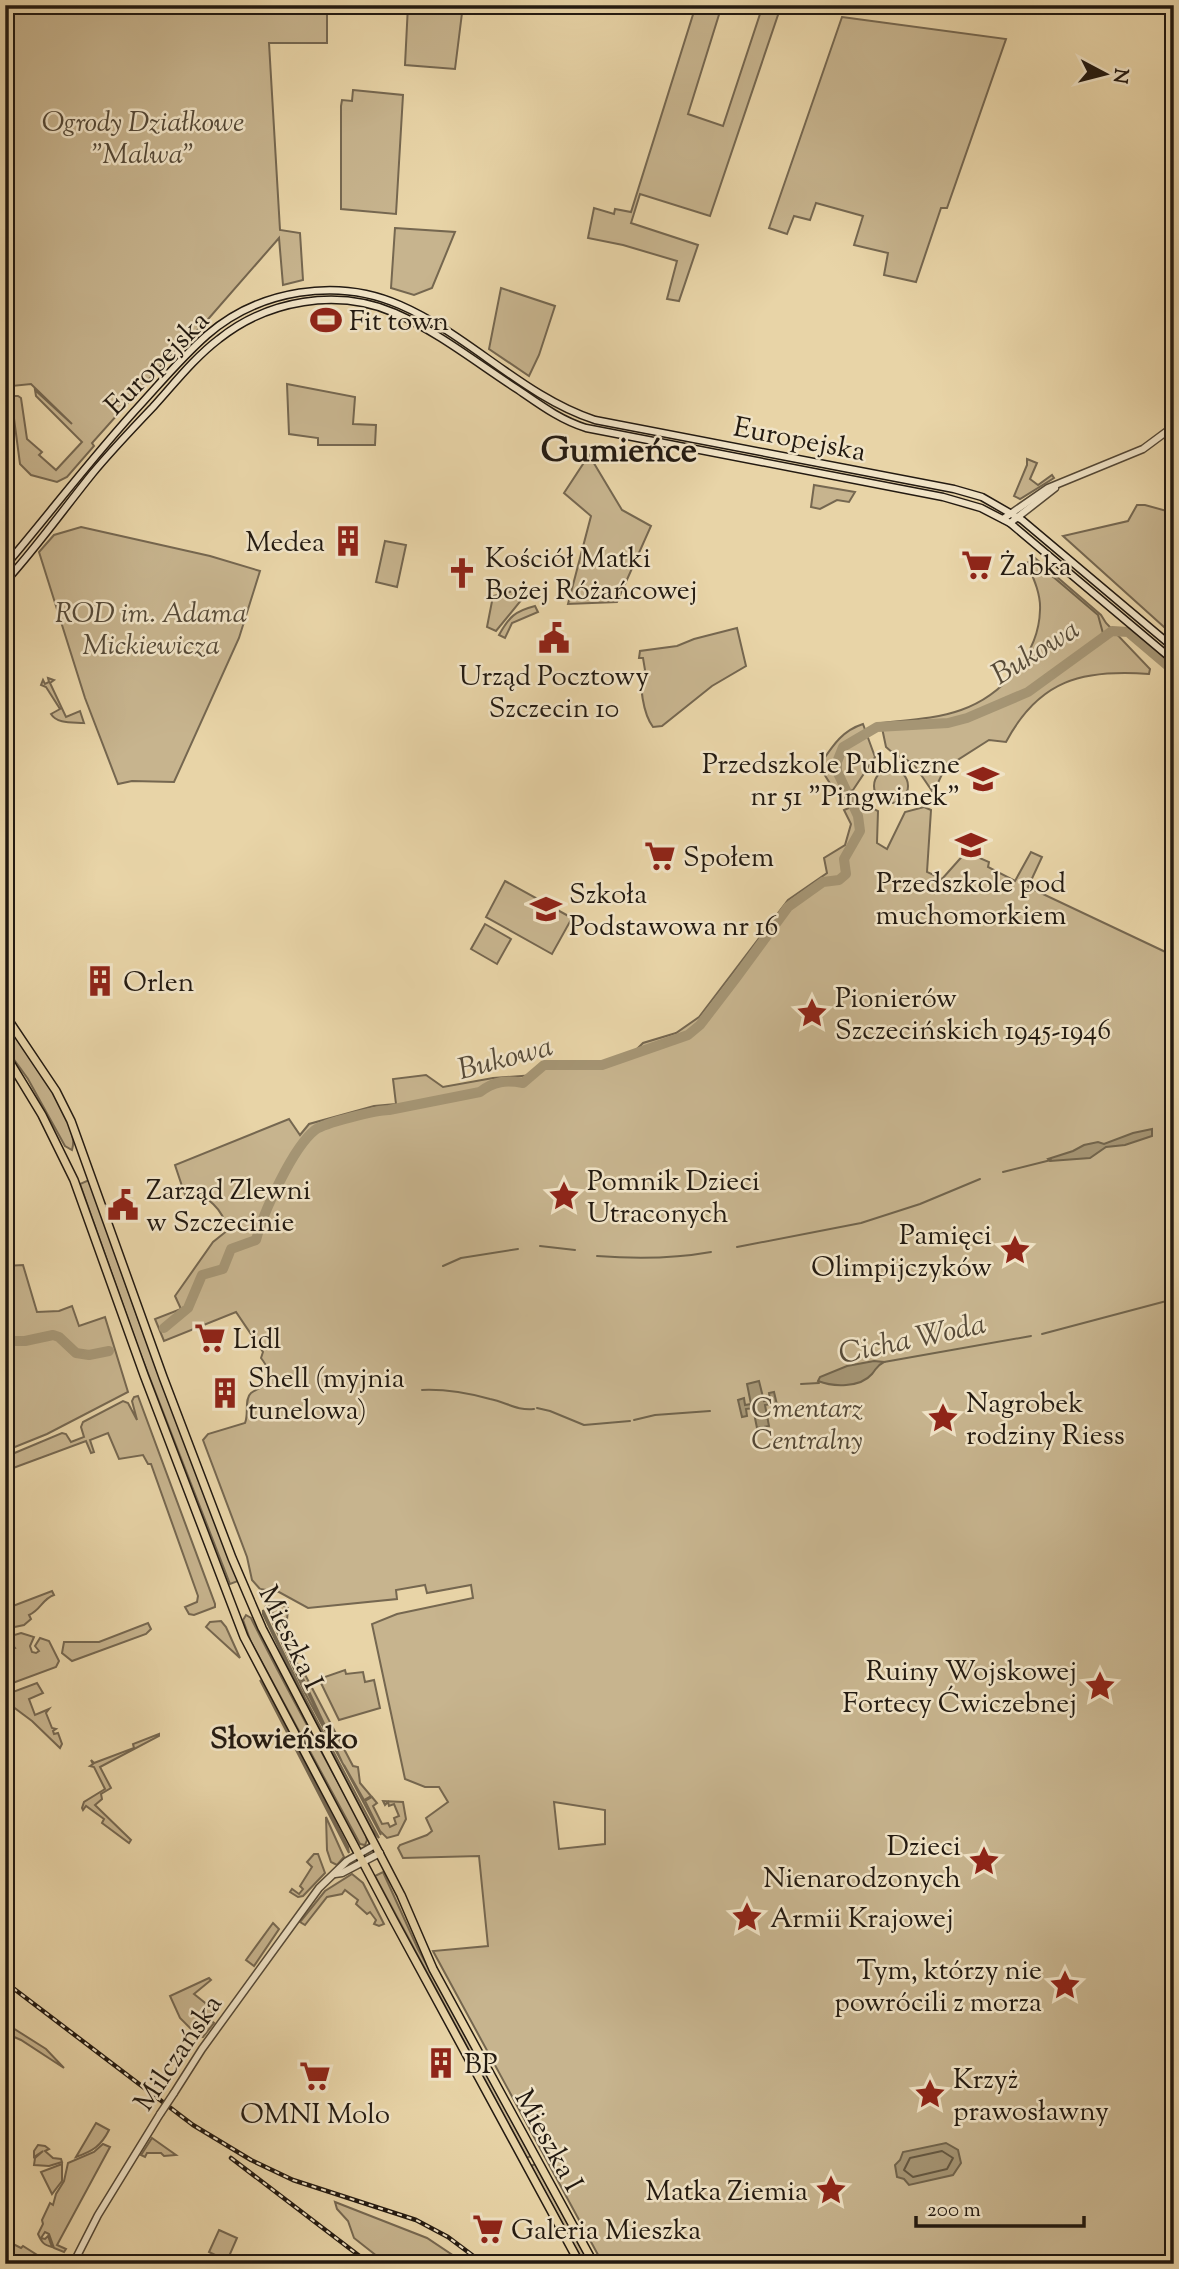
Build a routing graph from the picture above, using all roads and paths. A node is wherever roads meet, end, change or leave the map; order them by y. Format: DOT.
graph roads {
  1 [pos="1174,426"];
  2 [pos="1062,482"];
  3 [pos="1011,512"];
  4 [pos="1018,517"];
  5 [pos="1006,521"];
  6 [pos="5,566"];
  7 [pos="5,582"];
  8 [pos="1174,648"];
  9 [pos="1174,661"];
  10 [pos="5,1015"];
  11 [pos="5,1054"];
  12 [pos="378,1849"];
  13 [pos="361,1858"];
  14 [pos="73,2264"];
  15 [pos="580,2264"];
  16 [pos="594,2264"];
  1 -- 2 [label="main road"];
  2 -- 3 [label="main road"];
  2 -- 4 [label="main road"];
  3 -- 4 [label="main road, Europejska"];
  3 -- 5 [label="main road"];
  3 -- 6 [label="main road, Europejska"];
  4 -- 5 [label="main road"];
  4 -- 8 [label="main road, Europejska"];
  5 -- 7 [label="main road, Europejska"];
  5 -- 9 [label="main road, Europejska"];
  10 -- 12 [label="main road, Mieszka I"];
  11 -- 13 [label="main road, Mieszka I"];
  12 -- 13 [label="main road, Milczańska"];
  12 -- 16 [label="main road, Mieszka I"];
  13 -- 14 [label="main road, Milczańska, bridge"];
  13 -- 15 [label="main road, Mieszka I"];
}
